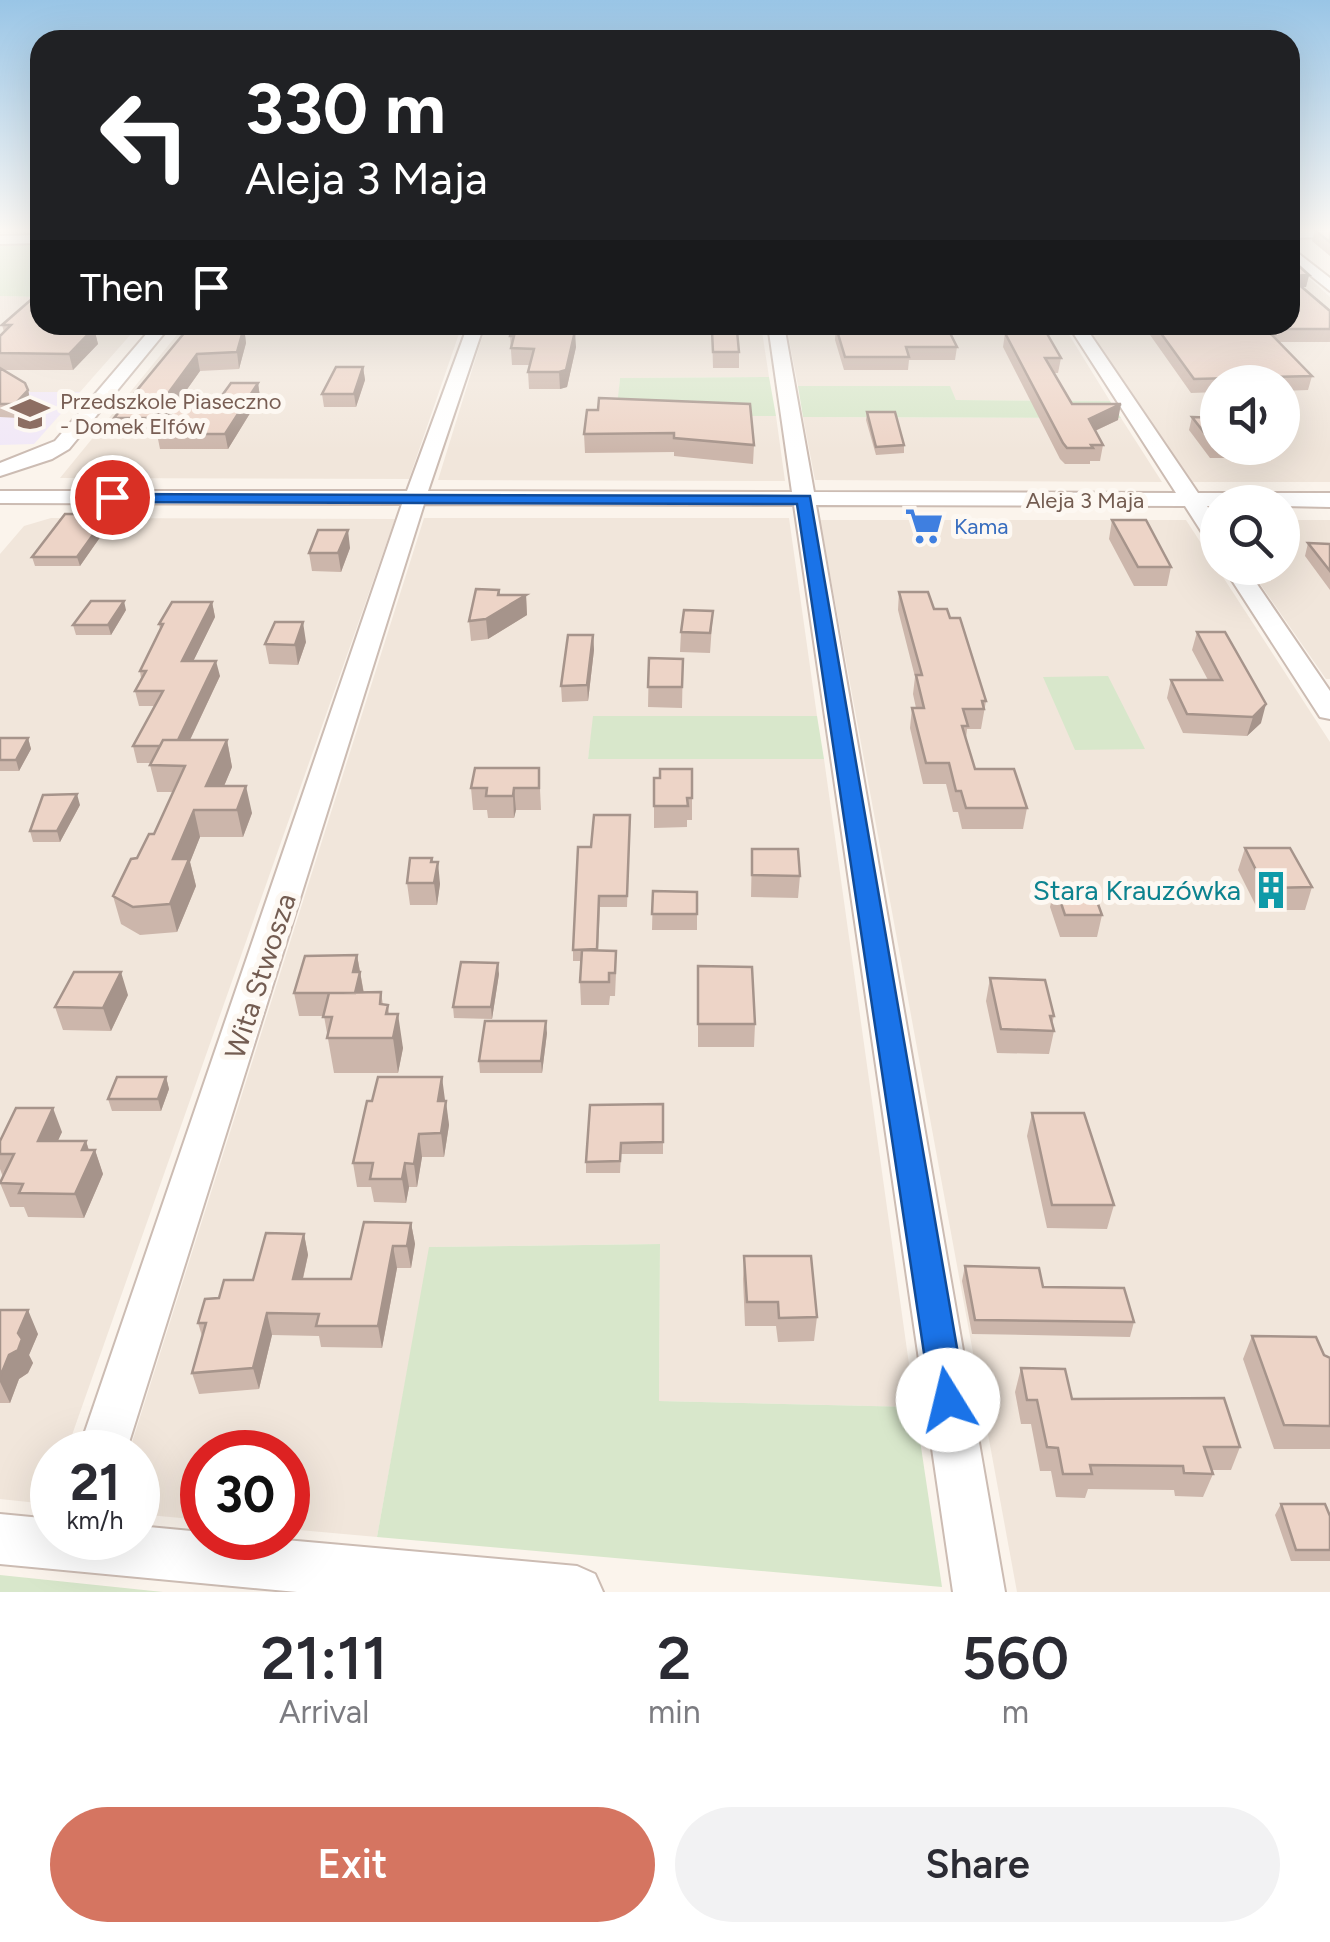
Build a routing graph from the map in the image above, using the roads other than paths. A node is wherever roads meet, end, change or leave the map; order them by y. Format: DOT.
graph roads {
  1 [pos="155,335"];
  2 [pos="472,335"];
  3 [pos="778,335"];
  4 [pos="1083,335"];
  5 [pos="0,473"];
  6 [pos="0,496"];
  7 [pos="415,498"];
  8 [pos="804,499"];
  9 [pos="1191,500"];
  10 [pos="1330,500"];
  11 [pos="1200,513"];
  12 [pos="1247,585"];
  13 [pos="1330,711"];
  14 [pos="109,1430"];
  15 [pos="0,1538"];
  16 [pos="30,1540"];
  17 [pos="160,1551"];
  18 [pos="577,1592"];
  19 [pos="980,1592"];
  1 -- 5 [label="street"];
  2 -- 7 [label="street, Wita Stwosza"];
  3 -- 8 [label="street"];
  4 -- 9 [label="street"];
  5 -- 6 [label="street"];
  6 -- 7 [label="street, Aleja 3 Maja"];
  7 -- 8 [label="street, Aleja 3 Maja"];
  7 -- 14 [label="street, Wita Stwosza"];
  8 -- 9 [label="street, Aleja 3 Maja"];
  8 -- 19 [label="street"];
  9 -- 10 [label="street, Aleja 3 Maja"];
  9 -- 11 [label="street"];
  12 -- 13 [label="street"];
  15 -- 16 [label="street"];
  17 -- 18 [label="street"];
}
